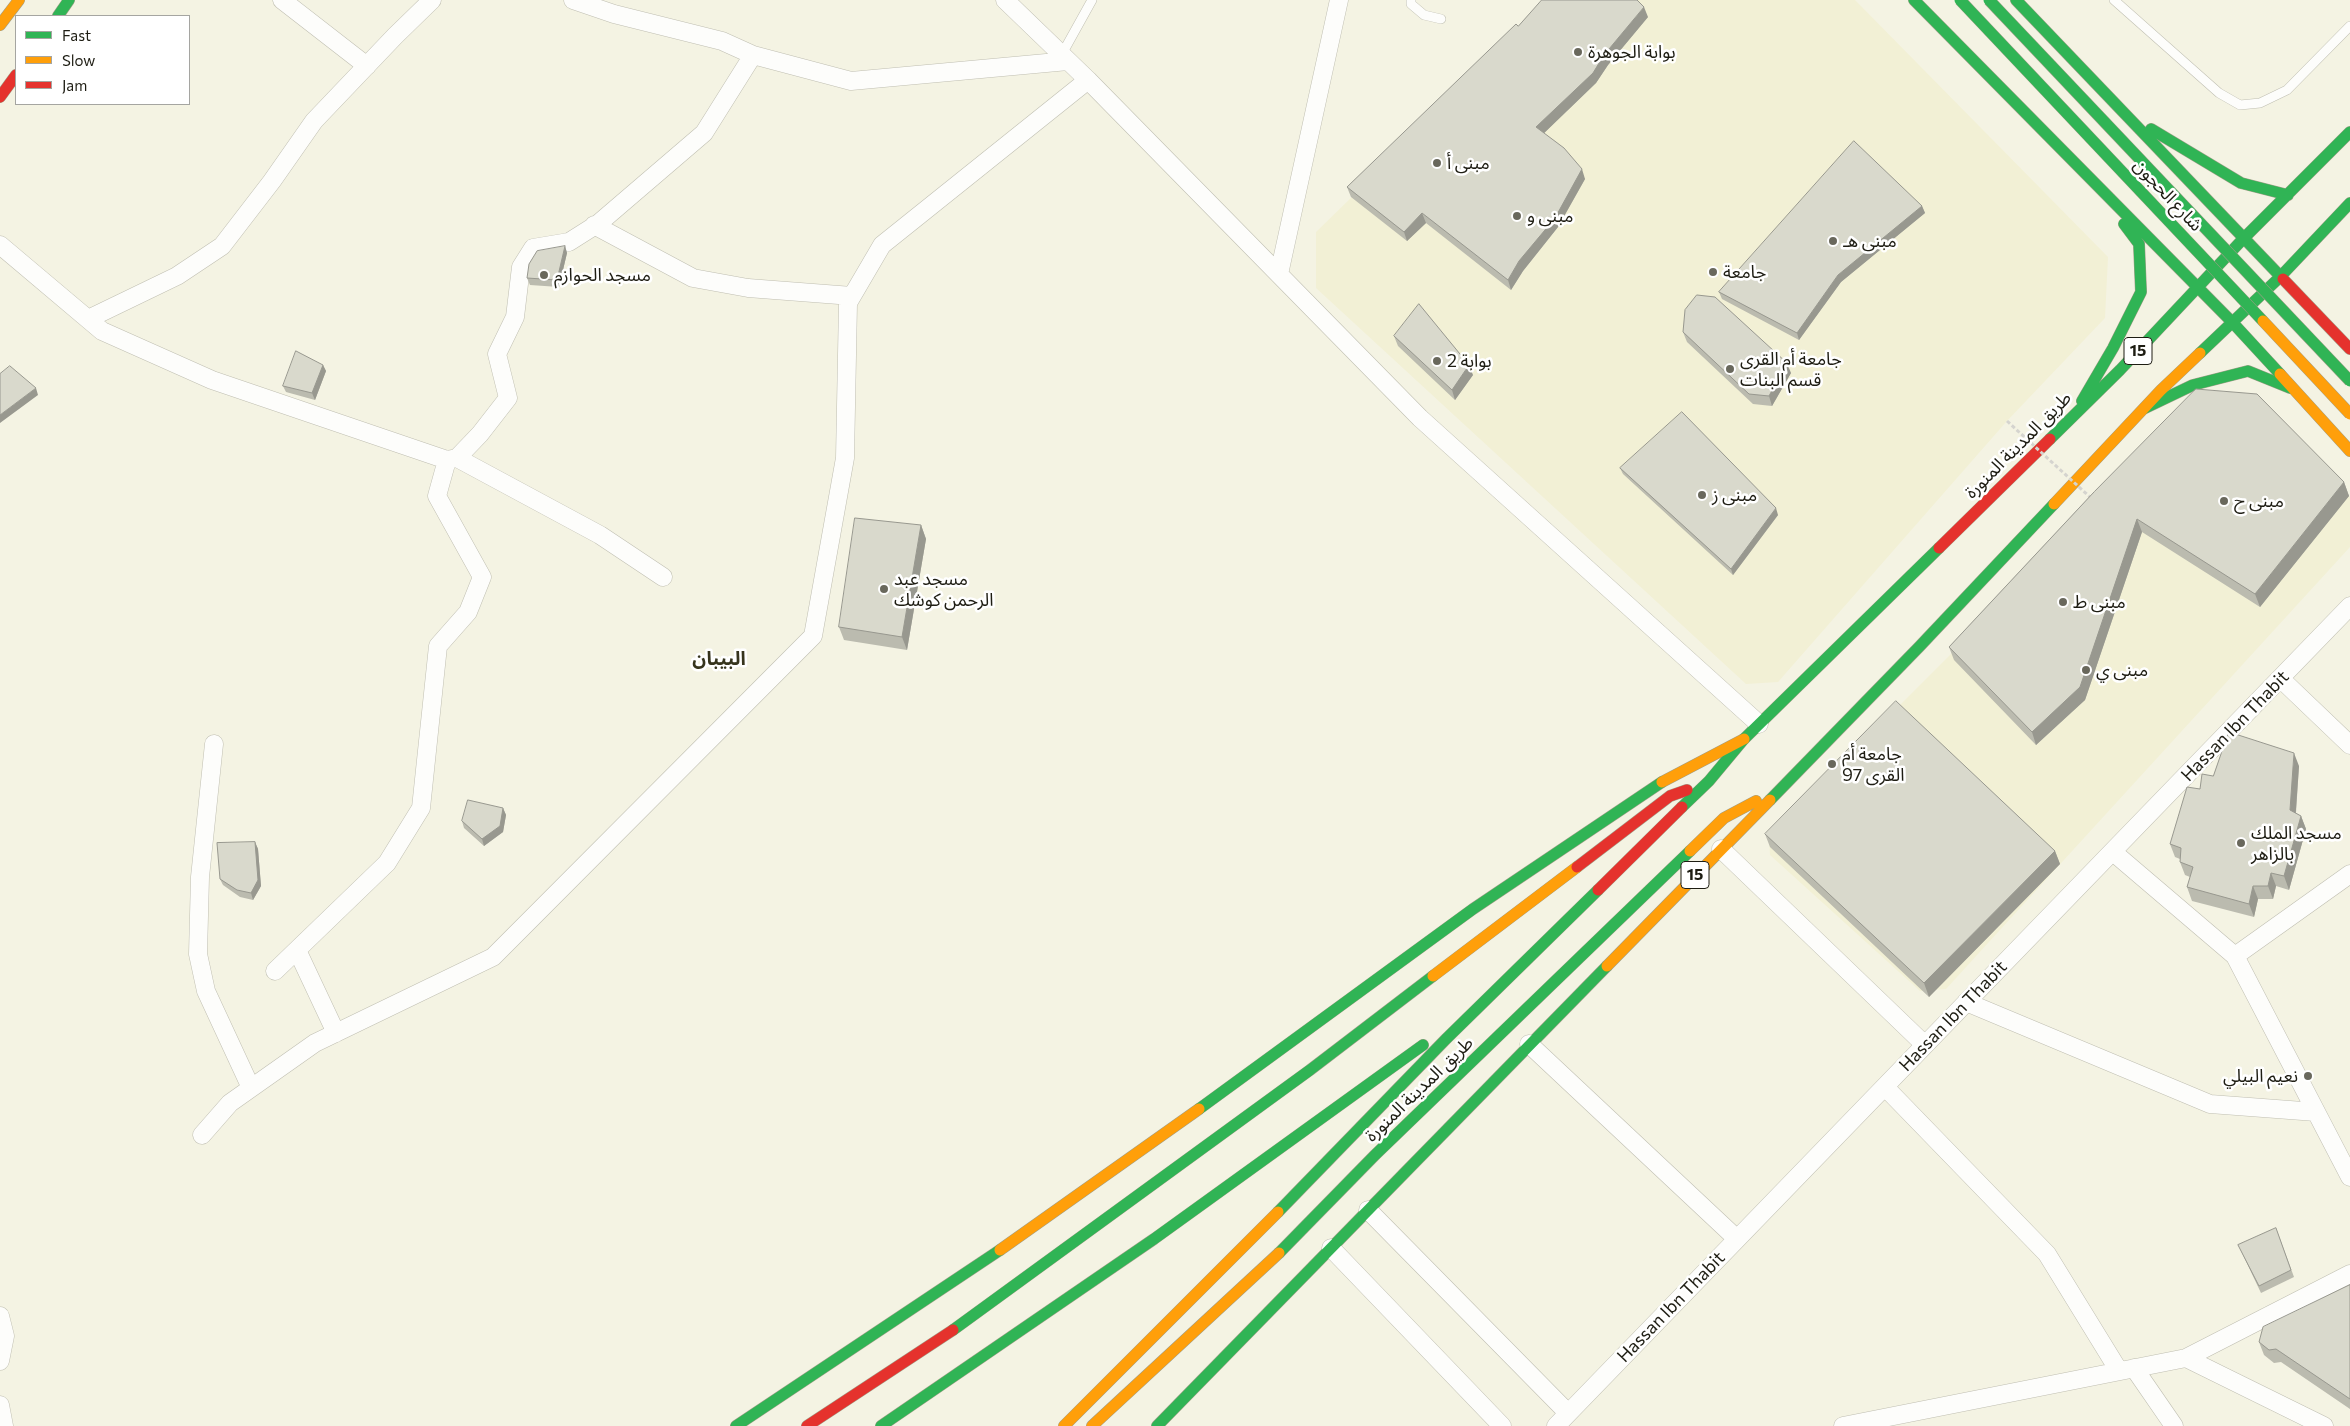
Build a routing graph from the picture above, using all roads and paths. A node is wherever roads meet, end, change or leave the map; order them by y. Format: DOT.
graph roads {
  1 [pos="20,0"];
  2 [pos="70,0"];
  3 [pos="282,0"];
  4 [pos="432,0"];
  5 [pos="573,0"];
  6 [pos="1005,0"];
  7 [pos="1092,0"];
  8 [pos="1339,0"];
  9 [pos="1411,0"];
  10 [pos="1914,0"];
  11 [pos="1960,0"];
  12 [pos="1990,0"];
  13 [pos="2016,0"];
  14 [pos="2114,0"];
  15 [pos="59,15"];
  16 [pos="1441,19"];
  17 [pos="0,25"];
  18 [pos="2350,26"];
  19 [pos="753,55"];
  20 [pos="1065,58"];
  21 [pos="366,66"];
  22 [pos="15,76"];
  23 [pos="1088,80"];
  24 [pos="0,97"];
  25 [pos="2120,110"];
  26 [pos="2350,132"];
  27 [pos="2091,178"];
  28 [pos="2288,195"];
  29 [pos="2350,204"];
  30 [pos="594,225"];
  31 [pos="2243,240"];
  32 [pos="0,245"];
  33 [pos="1279,274"];
  34 [pos="2280,277"];
  35 [pos="2198,288"];
  36 [pos="852,296"];
  37 [pos="88,320"];
  38 [pos="2233,323"];
  39 [pos="2350,349"];
  40 [pos="2350,381"];
  41 [pos="2296,391"];
  42 [pos="2142,410"];
  43 [pos="2076,411"];
  44 [pos="2350,414"];
  45 [pos="2007,421"];
  46 [pos="2350,451"];
  47 [pos="452,459"];
  48 [pos="2092,499"];
  49 [pos="663,577"];
  50 [pos="2350,606"];
  51 [pos="2280,679"];
  52 [pos="1759,724"];
  53 [pos="1744,739"];
  54 [pos="214,744"];
  55 [pos="2350,745"];
  56 [pos="1709,781"];
  57 [pos="1779,789"];
  58 [pos="1700,804"];
  59 [pos="1721,849"];
  60 [pos="2113,852"];
  61 [pos="2350,874"];
  62 [pos="1623,882"];
  63 [pos="297,950"];
  64 [pos="2235,956"];
  65 [pos="275,971"];
  66 [pos="1966,1002"];
  67 [pos="336,1033"];
  68 [pos="1529,1044"];
  69 [pos="1925,1045"];
  70 [pos="1884,1087"];
  71 [pos="251,1088"];
  72 [pos="2316,1112"];
  73 [pos="202,1135"];
  74 [pos="2350,1177"];
  75 [pos="1368,1210"];
  76 [pos="1737,1239"];
  77 [pos="1331,1248"];
  78 [pos="2350,1274"];
  79 [pos="0,1316"];
  80 [pos="2186,1358"];
  81 [pos="0,1361"];
  82 [pos="2126,1370"];
  83 [pos="0,1405"];
  84 [pos="1568,1413"];
  85 [pos="1167,1423"];
  86 [pos="4,1426"];
  87 [pos="736,1426"];
  88 [pos="807,1426"];
  89 [pos="881,1426"];
  90 [pos="1064,1426"];
  91 [pos="1092,1426"];
  92 [pos="1502,1426"];
  93 [pos="1556,1426"];
  94 [pos="1843,1426"];
  95 [pos="2174,1426"];
  96 [pos="2324,1426"];
  1 -- 17 [label="main road"];
  2 -- 15 [label="main road"];
  3 -- 21 [label="street"];
  4 -- 21 [label="street"];
  5 -- 19 [label="street"];
  6 -- 20 [label="street"];
  7 -- 20 [label="lane"];
  8 -- 33 [label="street"];
  9 -- 16 [label="lane"];
  10 -- 27 [label="main road"];
  11 -- 44 [label="main road, شارع الحجون, bridge"];
  12 -- 40 [label="main road, شارع الحجون, bridge"];
  13 -- 25 [label="main road"];
  14 -- 18 [label="lane"];
  19 -- 20 [label="street"];
  19 -- 30 [label="street"];
  20 -- 23 [label="street"];
  21 -- 37 [label="street"];
  22 -- 24 [label="main road"];
  23 -- 33 [label="street"];
  23 -- 36 [label="street"];
  25 -- 28 [label="main road"];
  25 -- 31 [label="main road"];
  26 -- 28 [label="main road, طريق المدينة المنورة / 15"];
  27 -- 35 [label="main road"];
  27 -- 43 [label="main road"];
  28 -- 31 [label="main road, طريق المدينة المنورة / 15"];
  29 -- 34 [label="main road, طريق المدينة المنورة / 15"];
  30 -- 36 [label="street"];
  30 -- 47 [label="street"];
  31 -- 34 [label="main road"];
  31 -- 35 [label="main road, طريق المدينة المنورة / 15"];
  32 -- 37 [label="street"];
  33 -- 52 [label="street"];
  34 -- 38 [label="main road, طريق المدينة المنورة / 15"];
  34 -- 39 [label="main road"];
  35 -- 38 [label="main road"];
  35 -- 43 [label="main road, طريق المدينة المنورة / 15"];
  36 -- 67 [label="street"];
  37 -- 47 [label="street"];
  38 -- 41 [label="main road"];
  38 -- 42 [label="main road, طريق المدينة المنورة / 15"];
  41 -- 42 [label="main road"];
  41 -- 46 [label="main road"];
  42 -- 57 [label="main road, طريق المدينة المنورة / 15"];
  43 -- 52 [label="main road, طريق المدينة المنورة / 15"];
  45 -- 48 [label="path, bridge"];
  47 -- 49 [label="street"];
  47 -- 63 [label="street"];
  50 -- 51 [label="street, Hassan Ibn Thabit"];
  51 -- 55 [label="street"];
  51 -- 60 [label="street, Hassan Ibn Thabit"];
  52 -- 53 [label="main road, طريق المدينة المنورة / 15"];
  53 -- 56 [label="main road, طريق المدينة المنورة / 15"];
  53 -- 87 [label="main road"];
  54 -- 71 [label="street"];
  56 -- 58 [label="main road"];
  56 -- 88 [label="main road"];
  56 -- 90 [label="main road"];
  57 -- 59 [label="main road, طريق المدينة المنورة / 15"];
  57 -- 91 [label="main road, طريق المدينة المنورة / 15"];
  59 -- 68 [label="main road, طريق المدينة المنورة / 15"];
  59 -- 69 [label="street"];
  60 -- 64 [label="street"];
  60 -- 66 [label="street, Hassan Ibn Thabit"];
  61 -- 64 [label="street"];
  62 -- 89 [label="main road"];
  63 -- 65 [label="street"];
  63 -- 67 [label="street"];
  64 -- 72 [label="street"];
  66 -- 69 [label="street, Hassan Ibn Thabit"];
  66 -- 72 [label="street"];
  67 -- 71 [label="street"];
  68 -- 75 [label="main road, طريق المدينة المنورة / 15"];
  68 -- 76 [label="street"];
  69 -- 70 [label="street, Hassan Ibn Thabit"];
  70 -- 76 [label="street, Hassan Ibn Thabit"];
  70 -- 82 [label="street"];
  71 -- 73 [label="street"];
  72 -- 74 [label="street"];
  75 -- 77 [label="main road, طريق المدينة المنورة / 15"];
  75 -- 84 [label="street"];
  76 -- 84 [label="street, Hassan Ibn Thabit"];
  77 -- 85 [label="main road, طريق المدينة المنورة / 15"];
  77 -- 92 [label="street"];
  78 -- 80 [label="street"];
  79 -- 81 [label="street"];
  80 -- 82 [label="street"];
  80 -- 96 [label="street"];
  82 -- 94 [label="street"];
  82 -- 95 [label="street"];
  83 -- 86 [label="street"];
  84 -- 93 [label="street, Hassan Ibn Thabit"];
}
